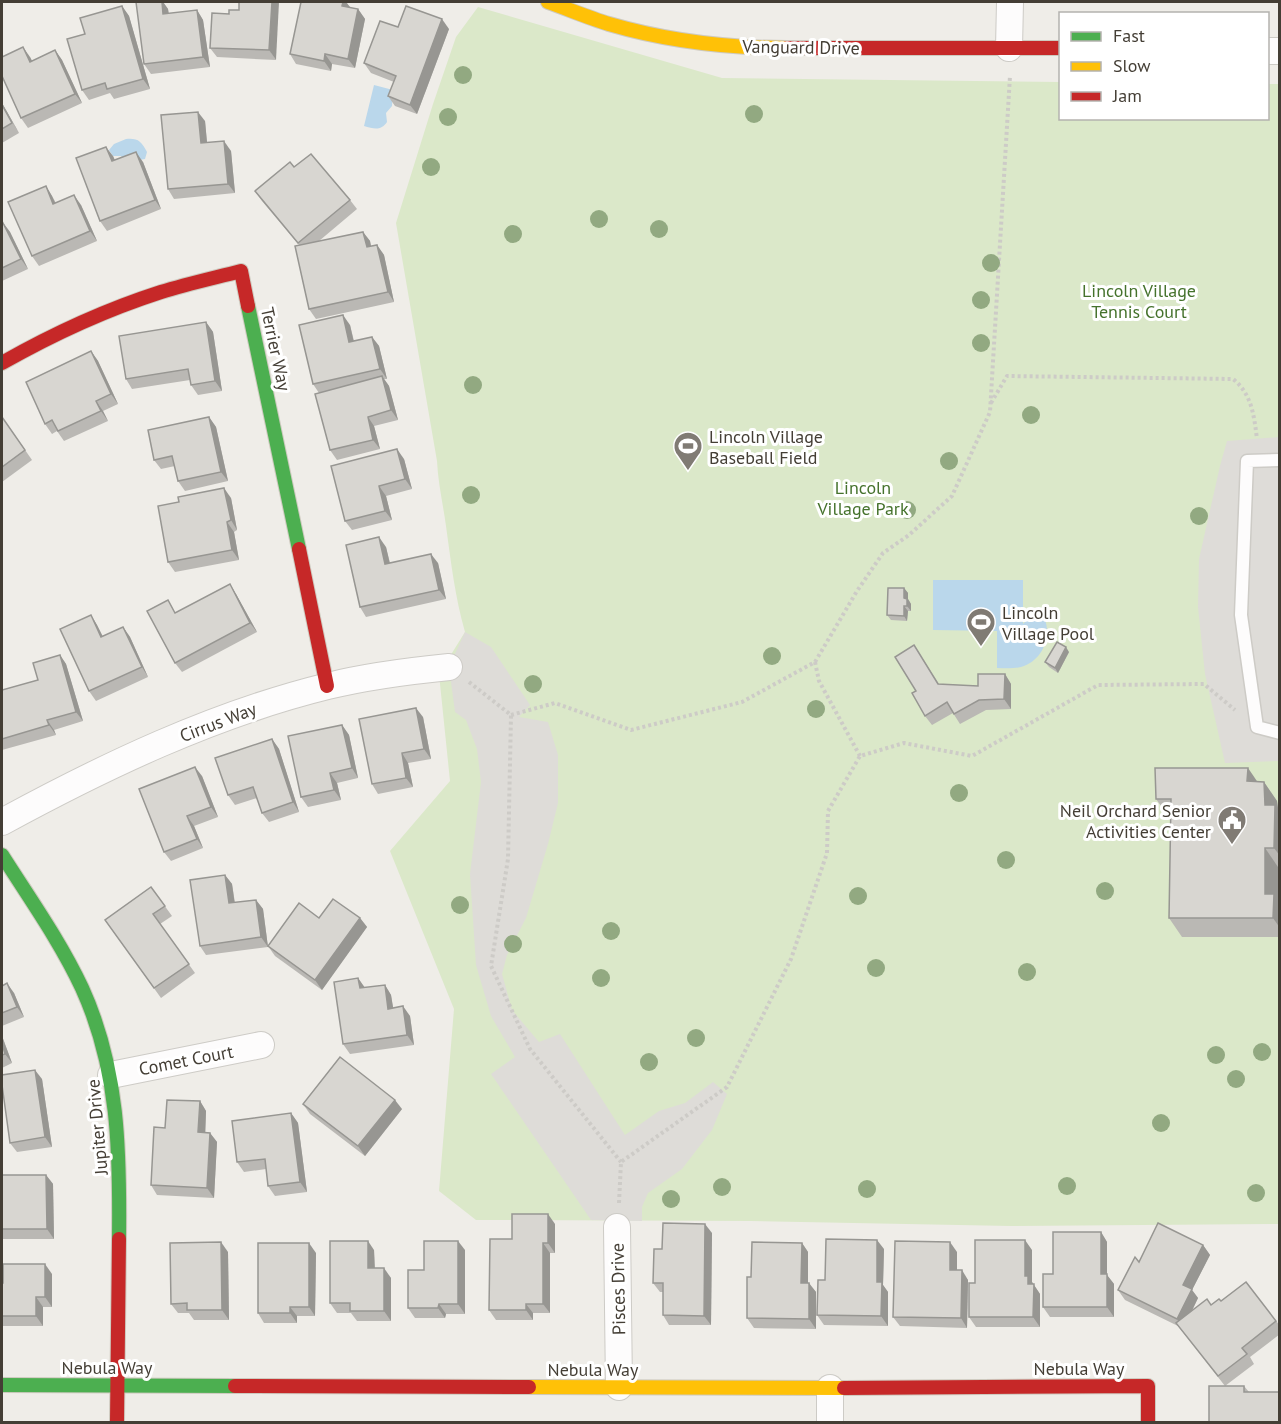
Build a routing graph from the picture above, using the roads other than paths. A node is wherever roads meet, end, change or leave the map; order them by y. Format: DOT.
graph roads {
  1 [pos="548,2"];
  2 [pos="1010,2"];
  3 [pos="1009,48"];
  4 [pos="1059,48"];
  5 [pos="2,363"];
  6 [pos="1280,460"];
  7 [pos="449,667"];
  8 [pos="327,686"];
  9 [pos="1280,733"];
  10 [pos="2,822"];
  11 [pos="2,855"];
  12 [pos="261,1045"];
  13 [pos="111,1075"];
  14 [pos="617,1227"];
  15 [pos="2,1384"];
  16 [pos="118,1385"];
  17 [pos="619,1387"];
  18 [pos="830,1388"];
  19 [pos="117,1422"];
  20 [pos="830,1422"];
  21 [pos="1148,1422"];
  1 -- 3 [label="street, Vanguard Drive"];
  2 -- 3 [label="street"];
  3 -- 4 [label="street, Vanguard Drive"];
  5 -- 8 [label="street, Terrier Way"];
  6 -- 9 [label="lane"];
  7 -- 8 [label="street, Cirrus Way"];
  8 -- 10 [label="street, Cirrus Way"];
  11 -- 13 [label="street, Jupiter Drive"];
  12 -- 13 [label="street, Comet Court"];
  13 -- 16 [label="street, Jupiter Drive"];
  14 -- 17 [label="street, Pisces Drive"];
  15 -- 16 [label="street, Nebula Way"];
  16 -- 17 [label="street, Nebula Way"];
  16 -- 19 [label="street, Jupiter Drive"];
  17 -- 18 [label="street, Nebula Way"];
  18 -- 20 [label="street"];
  18 -- 21 [label="street, Nebula Way"];
}
